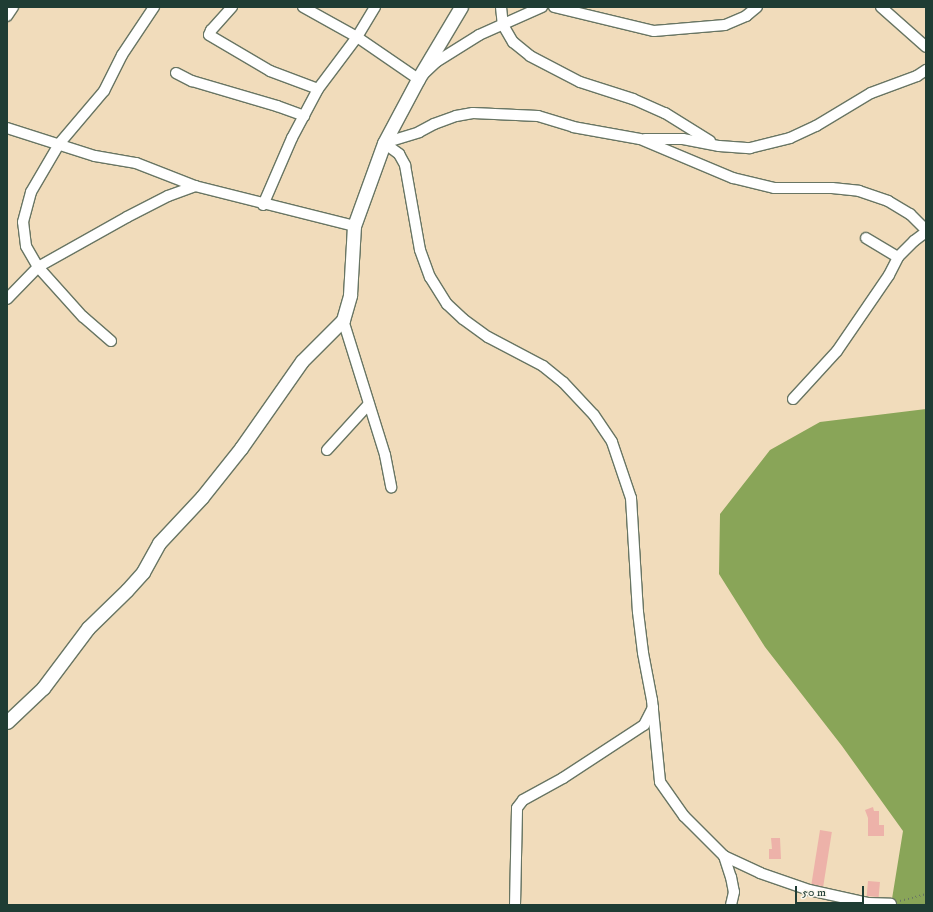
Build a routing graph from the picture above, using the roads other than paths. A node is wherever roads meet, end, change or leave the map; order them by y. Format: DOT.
graph roads {
  1 [pos="13,7"];
  2 [pos="154,7"];
  3 [pos="232,7"];
  4 [pos="303,7"];
  5 [pos="375,7"];
  6 [pos="461,7"];
  7 [pos="501,7"];
  8 [pos="542,7"];
  9 [pos="554,7"];
  10 [pos="757,7"];
  11 [pos="881,7"];
  12 [pos="7,16"];
  13 [pos="503,25"];
  14 [pos="357,38"];
  15 [pos="926,47"];
  16 [pos="926,70"];
  17 [pos="176,73"];
  18 [pos="418,79"];
  19 [pos="318,89"];
  20 [pos="304,116"];
  21 [pos="7,128"];
  22 [pos="640,139"];
  23 [pos="384,143"];
  24 [pos="59,144"];
  25 [pos="719,146"];
  26 [pos="195,186"];
  27 [pos="263,205"];
  28 [pos="354,226"];
  29 [pos="926,231"];
  30 [pos="866,238"];
  31 [pos="898,256"];
  32 [pos="38,267"];
  33 [pos="7,299"];
  34 [pos="343,320"];
  35 [pos="111,341"];
  36 [pos="793,399"];
  37 [pos="369,404"];
  38 [pos="327,450"];
  39 [pos="391,487"];
  40 [pos="653,707"];
  41 [pos="7,722"];
  42 [pos="724,856"];
  43 [pos="891,904"];
  44 [pos="515,905"];
  45 [pos="731,905"];
  1 -- 12 [label="street"];
  2 -- 24 [label="street"];
  3 -- 19 [label="street"];
  4 -- 14 [label="street"];
  5 -- 14 [label="street"];
  6 -- 18 [label="street"];
  7 -- 13 [label="street"];
  8 -- 13 [label="street"];
  9 -- 10 [label="street"];
  11 -- 15 [label="street"];
  13 -- 18 [label="street"];
  13 -- 25 [label="street"];
  14 -- 18 [label="street"];
  14 -- 19 [label="street"];
  16 -- 25 [label="street"];
  17 -- 20 [label="street"];
  18 -- 23 [label="street"];
  19 -- 20 [label="street"];
  20 -- 27 [label="street"];
  21 -- 24 [label="street"];
  22 -- 23 [label="street"];
  22 -- 25 [label="street"];
  22 -- 29 [label="street"];
  23 -- 28 [label="street"];
  23 -- 40 [label="street"];
  24 -- 26 [label="street"];
  24 -- 32 [label="street"];
  26 -- 27 [label="street"];
  26 -- 32 [label="street"];
  27 -- 28 [label="street"];
  28 -- 34 [label="street"];
  29 -- 31 [label="street"];
  30 -- 31 [label="street"];
  31 -- 36 [label="street"];
  32 -- 33 [label="street"];
  32 -- 35 [label="street"];
  34 -- 37 [label="street"];
  34 -- 41 [label="street"];
  37 -- 38 [label="street"];
  37 -- 39 [label="street"];
  40 -- 42 [label="street"];
  40 -- 44 [label="street"];
  42 -- 43 [label="street"];
  42 -- 45 [label="street"];
}
